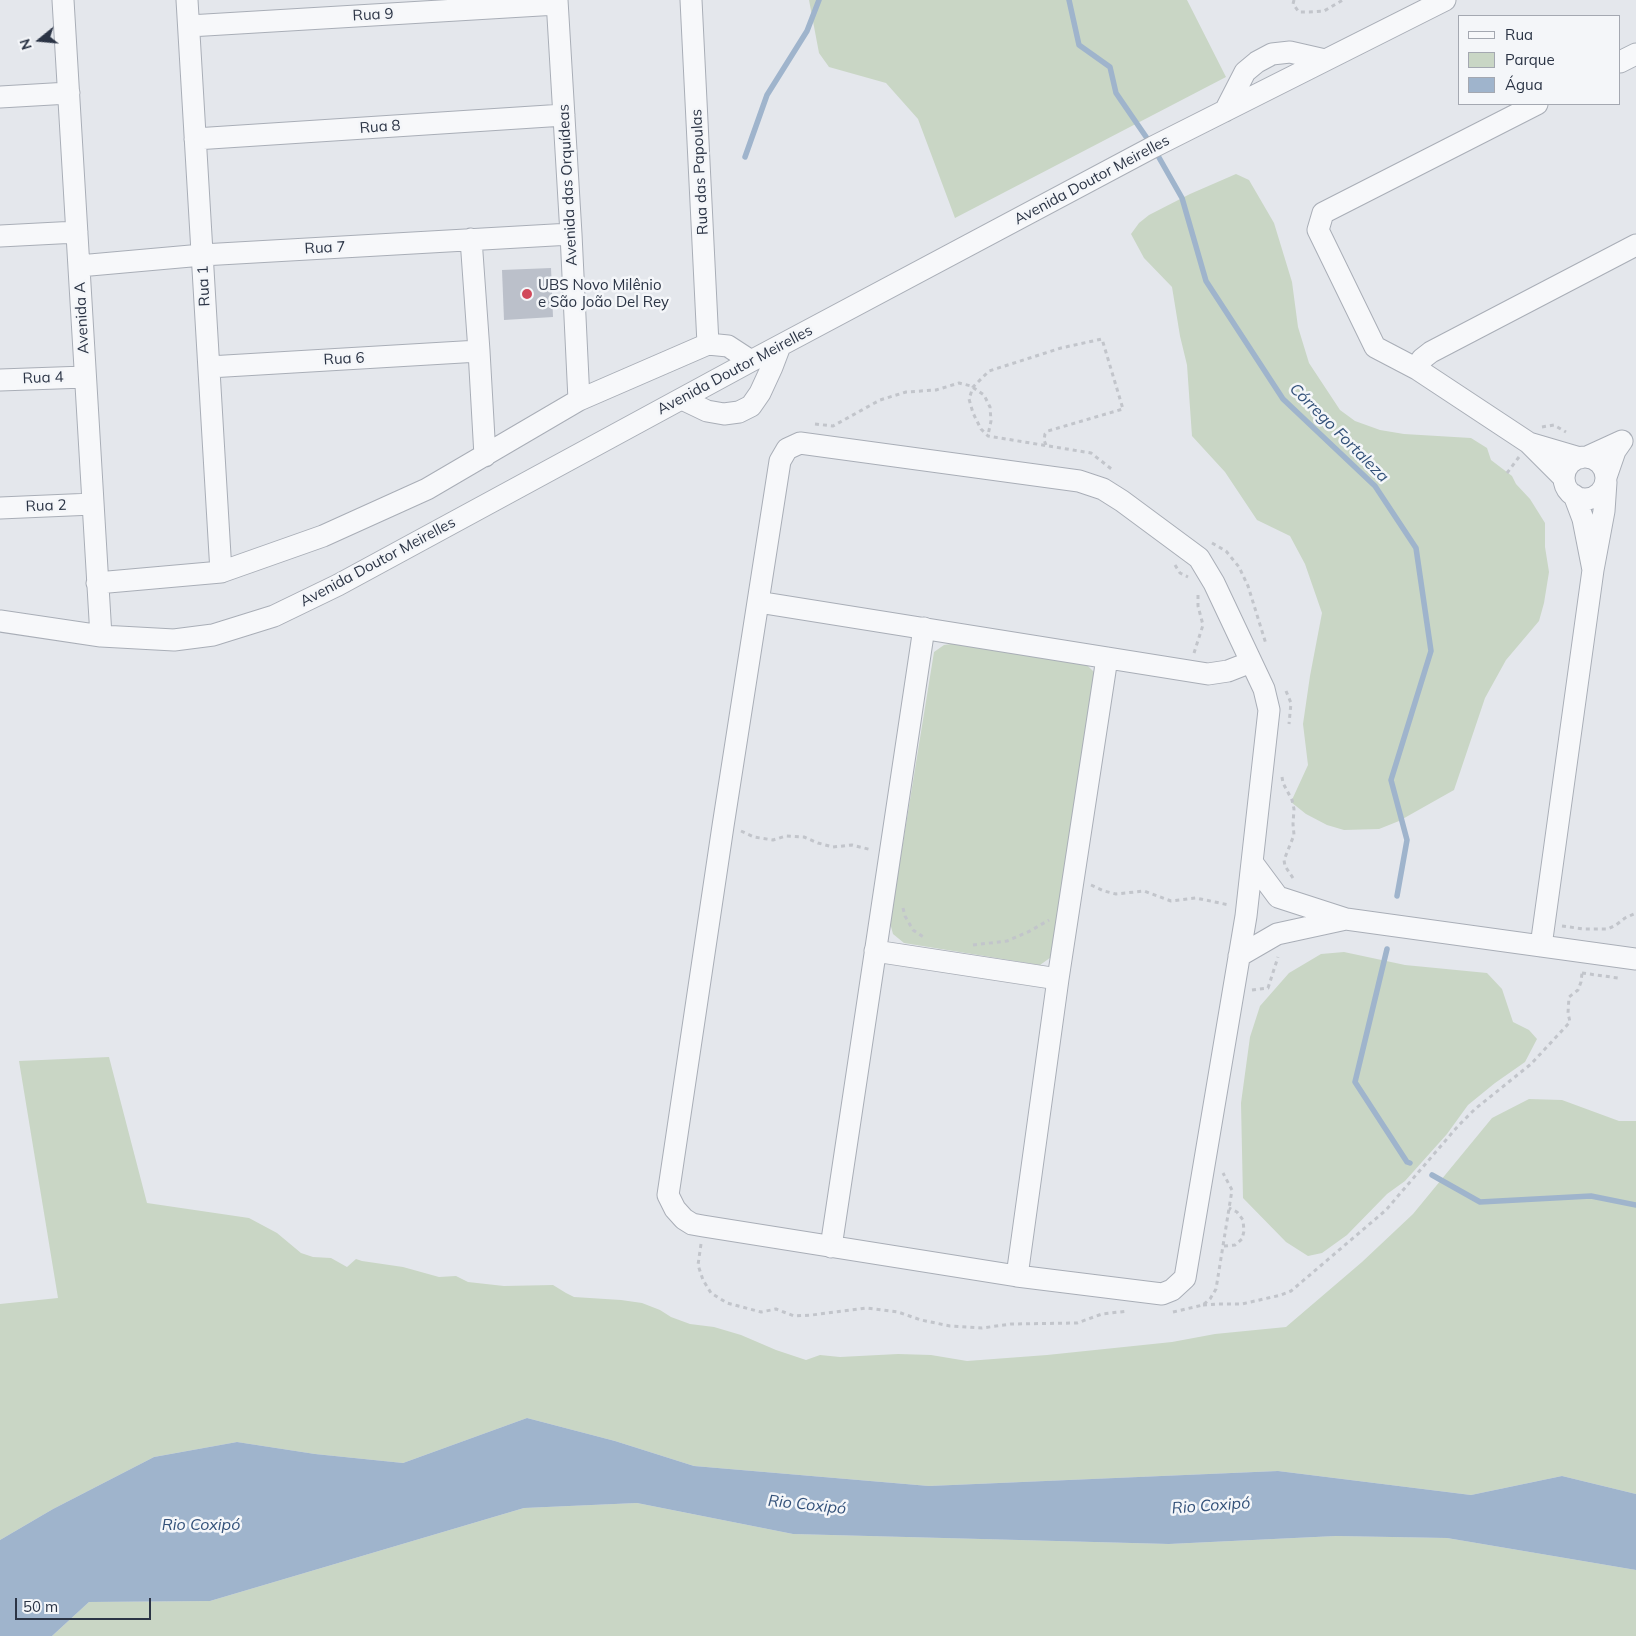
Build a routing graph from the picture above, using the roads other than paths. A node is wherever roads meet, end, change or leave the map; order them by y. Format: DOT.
graph roads {
  1 [pos="63,0"];
  2 [pos="187,0"];
  3 [pos="691,0"];
  4 [pos="1444,0"];
  5 [pos="557,2"];
  6 [pos="189,26"];
  7 [pos="1636,54"];
  8 [pos="1325,60"];
  9 [pos="1621,62"];
  10 [pos="69,93"];
  11 [pos="0,97"];
  12 [pos="1536,105"];
  13 [pos="1225,111"];
  14 [pos="564,115"];
  15 [pos="195,138"];
  16 [pos="76,232"];
  17 [pos="571,234"];
  18 [pos="0,236"];
  19 [pos="471,239"];
  20 [pos="1636,245"];
  21 [pos="202,255"];
  22 [pos="79,266"];
  23 [pos="708,344"];
  24 [pos="780,346"];
  25 [pos="479,351"];
  26 [pos="751,361"];
  27 [pos="208,367"];
  28 [pos="1417,369"];
  29 [pos="85,376"];
  30 [pos="0,380"];
  31 [pos="682,398"];
  32 [pos="579,400"];
  33 [pos="1629,438"];
  34 [pos="1528,443"];
  35 [pos="484,456"];
  36 [pos="1583,458"];
  37 [pos="1606,479"];
  38 [pos="1569,487"];
  39 [pos="93,504"];
  40 [pos="0,508"];
  41 [pos="1593,570"];
  42 [pos="221,572"];
  43 [pos="98,583"];
  44 [pos="758,602"];
  45 [pos="0,621"];
  46 [pos="924,628"];
  47 [pos="101,636"];
  48 [pos="1107,658"];
  49 [pos="1251,662"];
  50 [pos="1252,862"];
  51 [pos="1346,919"];
  52 [pos="1541,946"];
  53 [pos="875,952"];
  54 [pos="1239,956"];
  55 [pos="1636,959"];
  56 [pos="1058,979"];
  57 [pos="831,1247"];
  58 [pos="1017,1276"];
  1 -- 10 [label="street, Avenida A"];
  2 -- 6 [label="street, Rua 1"];
  3 -- 23 [label="street, Rua das Papoulas"];
  4 -- 8 [label="street, Avenida Doutor Meirelles"];
  5 -- 6 [label="street, Rua 9"];
  5 -- 14 [label="street, Avenida das Orquídeas"];
  6 -- 15 [label="street, Rua 1"];
  7 -- 9 [label="street"];
  8 -- 13 [label="street, Avenida Doutor Meirelles"];
  8 -- 13 [label="street"];
  10 -- 11 [label="street"];
  10 -- 16 [label="street, Avenida A"];
  12 -- 28 [label="street"];
  13 -- 24 [label="street, Avenida Doutor Meirelles"];
  14 -- 15 [label="street, Rua 8"];
  14 -- 17 [label="street, Avenida das Orquídeas"];
  15 -- 21 [label="street, Rua 1"];
  16 -- 18 [label="street"];
  16 -- 22 [label="street, Avenida A"];
  17 -- 19 [label="street, Rua 7"];
  17 -- 32 [label="street, Avenida das Orquídeas"];
  19 -- 21 [label="street, Rua 7"];
  19 -- 25 [label="street"];
  20 -- 28 [label="street"];
  21 -- 22 [label="street, Rua 7"];
  21 -- 27 [label="street, Rua 1"];
  22 -- 29 [label="street, Avenida A"];
  23 -- 26 [label="street"];
  23 -- 32 [label="street"];
  24 -- 26 [label="street, Avenida Doutor Meirelles"];
  24 -- 31 [label="street"];
  25 -- 27 [label="street, Rua 6"];
  25 -- 35 [label="street"];
  26 -- 31 [label="street, Avenida Doutor Meirelles"];
  27 -- 42 [label="street, Rua 1"];
  28 -- 34 [label="street"];
  29 -- 30 [label="street, Rua 4"];
  29 -- 39 [label="street, Avenida A"];
  31 -- 47 [label="street, Avenida Doutor Meirelles"];
  32 -- 35 [label="street"];
  33 -- 36 [label="street"];
  33 -- 37 [label="street"];
  34 -- 36 [label="street"];
  34 -- 38 [label="street"];
  35 -- 42 [label="street"];
  36 -- 37 [label="street"];
  36 -- 38 [label="street"];
  37 -- 38 [label="street"];
  37 -- 41 [label="street"];
  38 -- 41 [label="street"];
  39 -- 40 [label="street, Rua 2"];
  39 -- 43 [label="street, Avenida A"];
  41 -- 52 [label="street"];
  42 -- 43 [label="street"];
  43 -- 47 [label="street, Avenida A"];
  44 -- 46 [label="street"];
  44 -- 49 [label="street"];
  44 -- 57 [label="street"];
  45 -- 47 [label="street, Avenida Doutor Meirelles"];
  46 -- 48 [label="street"];
  46 -- 53 [label="street"];
  48 -- 49 [label="street"];
  48 -- 56 [label="street"];
  49 -- 50 [label="street"];
  50 -- 51 [label="street"];
  50 -- 54 [label="street"];
  51 -- 52 [label="street"];
  51 -- 54 [label="street"];
  52 -- 55 [label="street"];
  53 -- 56 [label="street"];
  53 -- 57 [label="street"];
  54 -- 58 [label="street"];
  56 -- 58 [label="street"];
  57 -- 58 [label="street"];
}
